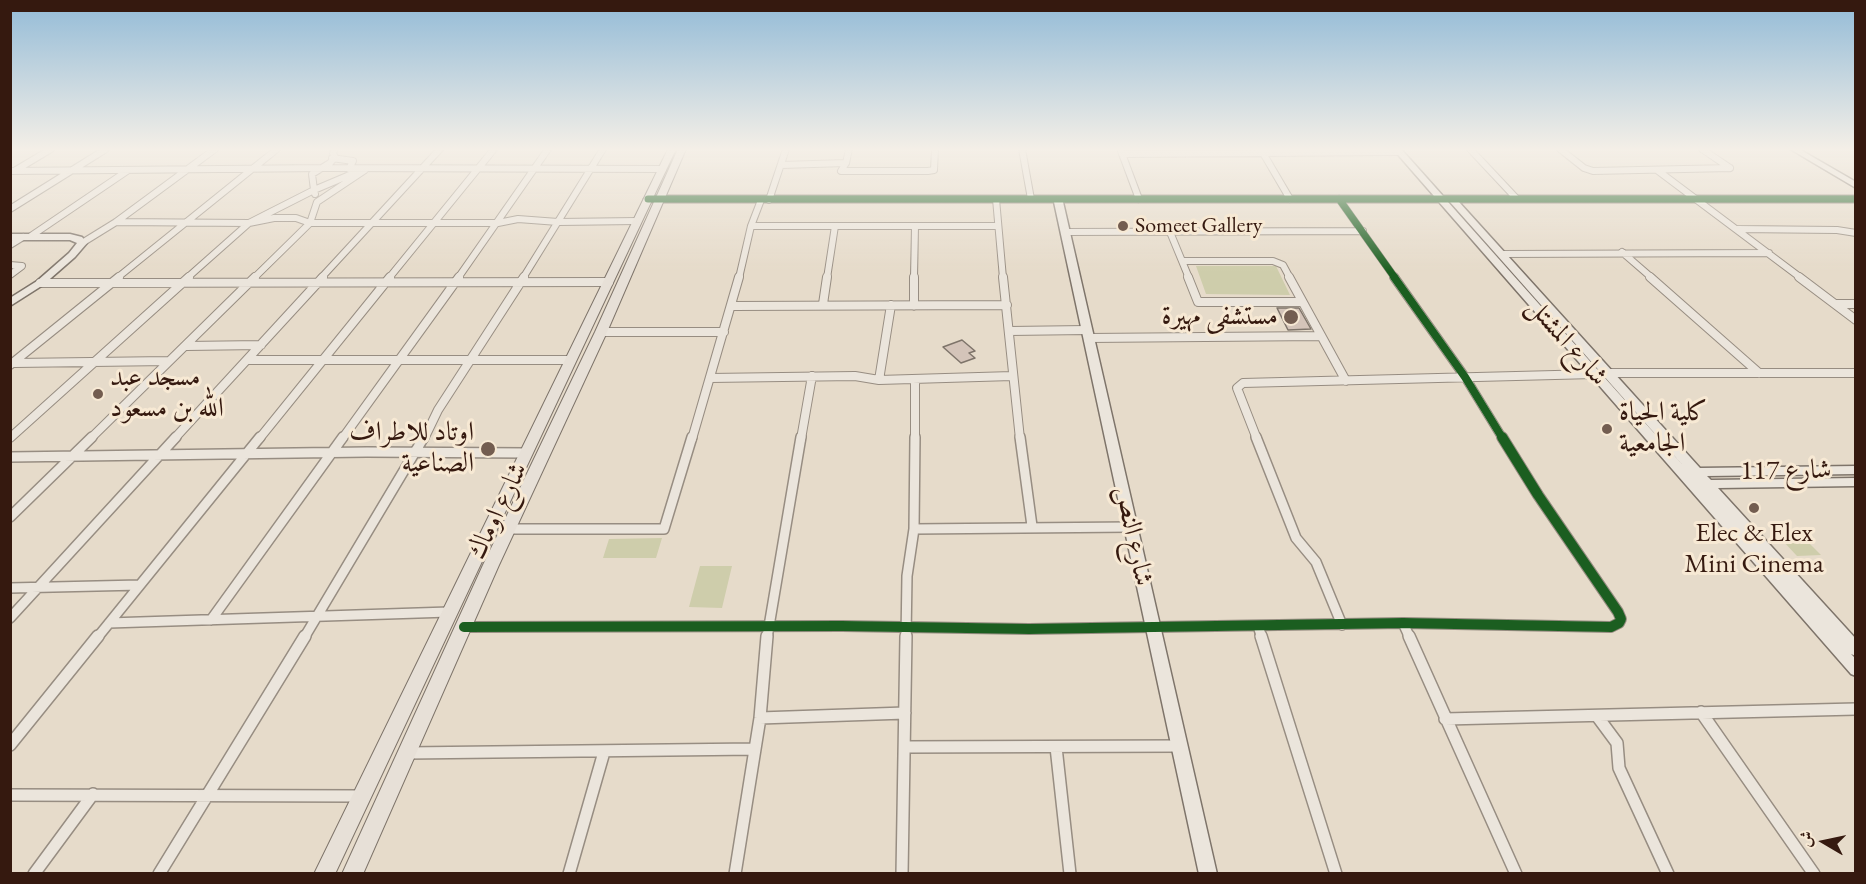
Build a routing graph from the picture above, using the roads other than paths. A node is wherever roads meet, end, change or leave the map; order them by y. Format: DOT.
graph roads {
  1 [pos="40,190"];
  2 [pos="98,190"];
  3 [pos="159,190"];
  4 [pos="225,190"];
  5 [pos="314,190"];
  6 [pos="335,190"];
  7 [pos="403,190"];
  8 [pos="460,190"];
  9 [pos="519,190"];
  10 [pos="577,190"];
  11 [pos="657,190"];
  12 [pos="659,190"];
  13 [pos="769,190"];
  14 [pos="1029,190"];
  15 [pos="1136,190"];
  16 [pos="1285,190"];
  17 [pos="1439,190"];
  18 [pos="1509,190"];
  19 [pos="1683,190"];
  20 [pos="1516,198"];
  21 [pos="1693,198"];
  22 [pos="654,199"];
  23 [pos="996,199"];
  24 [pos="1031,199"];
  25 [pos="1058,199"];
  26 [pos="1139,199"];
  27 [pos="1290,199"];
  28 [pos="1339,199"];
  29 [pos="1447,199"];
  30 [pos="1856,199"];
  31 [pos="765,200"];
  32 [pos="317,202"];
  33 [pos="12,208"];
  34 [pos="637,221"];
  35 [pos="116,222"];
  36 [pos="187,222"];
  37 [pos="249,222"];
  38 [pos="310,222"];
  39 [pos="372,222"];
  40 [pos="434,222"];
  41 [pos="498,222"];
  42 [pos="558,222"];
  43 [pos="751,226"];
  44 [pos="835,226"];
  45 [pos="915,226"];
  46 [pos="998,226"];
  47 [pos="1737,229"];
  48 [pos="1363,231"];
  49 [pos="1065,232"];
  50 [pos="1170,232"];
  51 [pos="1856,233"];
  52 [pos="27,236"];
  53 [pos="10,237"];
  54 [pos="82,243"];
  55 [pos="10,245"];
  56 [pos="1622,252"];
  57 [pos="1769,253"];
  58 [pos="1502,254"];
  59 [pos="1183,261"];
  60 [pos="10,265"];
  61 [pos="10,274"];
  62 [pos="250,282"];
  63 [pos="319,282"];
  64 [pos="522,282"];
  65 [pos="609,282"];
  66 [pos="40,283"];
  67 [pos="112,283"];
  68 [pos="182,283"];
  69 [pos="384,283"];
  70 [pos="455,283"];
  71 [pos="1302,302"];
  72 [pos="10,303"];
  73 [pos="823,304"];
  74 [pos="1835,304"];
  75 [pos="1856,304"];
  76 [pos="891,305"];
  77 [pos="1007,305"];
  78 [pos="732,306"];
  79 [pos="914,306"];
  80 [pos="1856,320"];
  81 [pos="1009,331"];
  82 [pos="601,332"];
  83 [pos="724,332"];
  84 [pos="1088,334"];
  85 [pos="1321,336"];
  86 [pos="261,345"];
  87 [pos="186,346"];
  88 [pos="247,360"];
  89 [pos="321,360"];
  90 [pos="400,360"];
  91 [pos="472,360"];
  92 [pos="571,360"];
  93 [pos="169,361"];
  94 [pos="94,362"];
  95 [pos="12,364"];
  96 [pos="1608,373"];
  97 [pos="1759,373"];
  98 [pos="1856,373"];
  99 [pos="1594,374"];
  100 [pos="812,376"];
  101 [pos="1012,376"];
  102 [pos="1465,377"];
  103 [pos="710,378"];
  104 [pos="915,379"];
  105 [pos="879,380"];
  106 [pos="1346,381"];
  107 [pos="10,438"];
  108 [pos="526,453"];
  109 [pos="245,454"];
  110 [pos="416,454"];
  111 [pos="160,455"];
  112 [pos="328,455"];
  113 [pos="10,457"];
  114 [pos="71,457"];
  115 [pos="1856,470"];
  116 [pos="1681,472"];
  117 [pos="1736,472"];
  118 [pos="1694,478"];
  119 [pos="1856,482"];
  120 [pos="1747,483"];
  121 [pos="1707,484"];
  122 [pos="10,517"];
  123 [pos="1032,526"];
  124 [pos="1131,527"];
  125 [pos="510,529"];
  126 [pos="914,529"];
  127 [pos="140,585"];
  128 [pos="10,588"];
  129 [pos="38,588"];
  130 [pos="449,612"];
  131 [pos="318,615"];
  132 [pos="10,618"];
  133 [pos="211,620"];
  134 [pos="109,623"];
  135 [pos="1403,623"];
  136 [pos="1342,625"];
  137 [pos="1258,626"];
  138 [pos="464,627"];
  139 [pos="1152,627"];
  140 [pos="768,628"];
  141 [pos="906,628"];
  142 [pos="1856,650"];
  143 [pos="1856,670"];
  144 [pos="1856,709"];
  145 [pos="1701,712"];
  146 [pos="905,713"];
  147 [pos="1597,716"];
  148 [pos="760,718"];
  149 [pos="1445,719"];
  150 [pos="10,745"];
  151 [pos="1179,746"];
  152 [pos="905,747"];
  153 [pos="1056,747"];
  154 [pos="755,749"];
  155 [pos="604,752"];
  156 [pos="407,753"];
  157 [pos="93,794"];
  158 [pos="208,794"];
  159 [pos="10,795"];
  160 [pos="361,796"];
  161 [pos="34,873"];
  162 [pos="159,873"];
  163 [pos="324,873"];
  164 [pos="352,873"];
  165 [pos="569,873"];
  166 [pos="735,873"];
  167 [pos="902,873"];
  168 [pos="1070,873"];
  169 [pos="1208,873"];
  170 [pos="1336,873"];
  171 [pos="1516,873"];
  172 [pos="1668,873"];
  173 [pos="1814,873"];
  1 -- 33 [label="street"];
  2 -- 52 [label="street"];
  3 -- 35 [label="street"];
  4 -- 36 [label="street"];
  5 -- 32 [label="street"];
  5 -- 37 [label="street"];
  6 -- 32 [label="street"];
  7 -- 39 [label="street"];
  8 -- 40 [label="street"];
  9 -- 41 [label="street"];
  10 -- 42 [label="street"];
  11 -- 22 [label="main road, شارع اوماك"];
  12 -- 22 [label="main road, شارع اوماك"];
  13 -- 31 [label="street"];
  14 -- 24 [label="street"];
  15 -- 26 [label="street"];
  16 -- 27 [label="street"];
  17 -- 29 [label="street, شارع المشتل"];
  18 -- 20 [label="street"];
  19 -- 21 [label="street"];
  20 -- 21 [label="street"];
  20 -- 29 [label="street"];
  21 -- 30 [label="street"];
  21 -- 47 [label="street"];
  22 -- 31 [label="street"];
  22 -- 34 [label="main road, شارع اوماك"];
  22 -- 82 [label="main road, شارع اوماك"];
  23 -- 24 [label="street"];
  23 -- 31 [label="street"];
  23 -- 46 [label="street"];
  24 -- 25 [label="street"];
  25 -- 26 [label="street"];
  25 -- 49 [label="street, شارع النص"];
  26 -- 27 [label="street"];
  27 -- 28 [label="street"];
  28 -- 29 [label="street"];
  28 -- 48 [label="street"];
  29 -- 58 [label="street, شارع المشتل"];
  29 -- 99 [label="street, شارع المشتل"];
  31 -- 43 [label="street"];
  32 -- 38 [label="street"];
  34 -- 42 [label="street"];
  34 -- 65 [label="main road, شارع اوماك"];
  35 -- 36 [label="street"];
  35 -- 54 [label="street"];
  36 -- 37 [label="street"];
  36 -- 67 [label="street"];
  37 -- 38 [label="street"];
  37 -- 68 [label="street"];
  38 -- 39 [label="street"];
  38 -- 62 [label="street"];
  39 -- 40 [label="street"];
  39 -- 63 [label="street"];
  40 -- 41 [label="street"];
  40 -- 69 [label="street"];
  41 -- 42 [label="street"];
  41 -- 70 [label="street"];
  42 -- 64 [label="street"];
  43 -- 44 [label="street"];
  43 -- 78 [label="street"];
  44 -- 45 [label="street"];
  44 -- 73 [label="street"];
  45 -- 46 [label="street"];
  45 -- 79 [label="street"];
  46 -- 77 [label="street"];
  47 -- 51 [label="street"];
  47 -- 57 [label="street"];
  48 -- 50 [label="street"];
  48 -- 102 [label="street"];
  49 -- 50 [label="street"];
  49 -- 84 [label="street, شارع النص"];
  50 -- 59 [label="street"];
  52 -- 53 [label="street"];
  52 -- 54 [label="street"];
  52 -- 55 [label="street"];
  54 -- 66 [label="street"];
  56 -- 57 [label="street"];
  56 -- 58 [label="street"];
  56 -- 97 [label="street"];
  57 -- 74 [label="street"];
  58 -- 96 [label="street, شارع المشتل"];
  59 -- 71 [label="street"];
  59 -- 71 [label="street"];
  60 -- 61 [label="street"];
  62 -- 63 [label="street"];
  62 -- 68 [label="street"];
  62 -- 87 [label="street"];
  63 -- 69 [label="street"];
  63 -- 86 [label="street"];
  64 -- 65 [label="street"];
  64 -- 70 [label="street"];
  64 -- 91 [label="street"];
  65 -- 92 [label="main road, شارع اوماك"];
  66 -- 67 [label="street"];
  66 -- 72 [label="street"];
  67 -- 68 [label="street"];
  67 -- 95 [label="street"];
  68 -- 94 [label="street"];
  69 -- 70 [label="street"];
  69 -- 89 [label="street"];
  70 -- 90 [label="street"];
  71 -- 85 [label="street"];
  73 -- 76 [label="street"];
  73 -- 78 [label="street"];
  74 -- 75 [label="street"];
  74 -- 80 [label="street"];
  76 -- 79 [label="street"];
  76 -- 105 [label="street"];
  77 -- 79 [label="street"];
  77 -- 81 [label="street"];
  78 -- 83 [label="street"];
  81 -- 84 [label="street"];
  81 -- 101 [label="street"];
  82 -- 83 [label="street"];
  82 -- 125 [label="main road, شارع اوماك"];
  83 -- 103 [label="street"];
  84 -- 85 [label="street"];
  84 -- 124 [label="street, شارع النص"];
  85 -- 106 [label="street"];
  86 -- 87 [label="street"];
  86 -- 88 [label="street"];
  87 -- 93 [label="street"];
  88 -- 89 [label="street"];
  88 -- 111 [label="street"];
  89 -- 90 [label="street"];
  89 -- 109 [label="street"];
  90 -- 91 [label="street"];
  90 -- 112 [label="street"];
  91 -- 92 [label="street"];
  91 -- 110 [label="street"];
  92 -- 108 [label="main road, شارع اوماك"];
  93 -- 94 [label="street"];
  93 -- 114 [label="street"];
  94 -- 95 [label="street"];
  94 -- 107 [label="street"];
  96 -- 97 [label="street"];
  96 -- 118 [label="street, شارع المشتل"];
  97 -- 98 [label="street"];
  99 -- 102 [label="street"];
  99 -- 116 [label="street, شارع المشتل"];
  100 -- 103 [label="street"];
  100 -- 105 [label="street"];
  100 -- 140 [label="street"];
  101 -- 104 [label="street"];
  101 -- 123 [label="street"];
  102 -- 106 [label="street"];
  102 -- 135 [label="street"];
  103 -- 125 [label="street"];
  104 -- 105 [label="street"];
  104 -- 126 [label="street"];
  106 -- 136 [label="street"];
  108 -- 110 [label="street"];
  108 -- 130 [label="main road, شارع اوماك"];
  109 -- 111 [label="street"];
  109 -- 112 [label="street"];
  109 -- 127 [label="street"];
  110 -- 112 [label="street"];
  110 -- 131 [label="street"];
  111 -- 114 [label="street"];
  111 -- 129 [label="street"];
  112 -- 133 [label="street"];
  113 -- 114 [label="street"];
  114 -- 122 [label="street"];
  115 -- 117 [label="street, شارع 117"];
  116 -- 118 [label="street, شارع 117"];
  117 -- 118 [label="street, شارع 117"];
  117 -- 120 [label="street"];
  118 -- 121 [label="street, شارع 117"];
  118 -- 143 [label="street, شارع المشتل"];
  119 -- 120 [label="street, شارع 117"];
  120 -- 121 [label="street, شارع 117"];
  121 -- 142 [label="street"];
  123 -- 124 [label="street"];
  123 -- 126 [label="street"];
  124 -- 139 [label="street, شارع النص"];
  125 -- 138 [label="main road, شارع اوماك"];
  126 -- 141 [label="street"];
  127 -- 129 [label="street"];
  127 -- 134 [label="street"];
  128 -- 129 [label="street"];
  129 -- 132 [label="street"];
  130 -- 131 [label="street"];
  130 -- 160 [label="main road, شارع اوماك"];
  131 -- 133 [label="street"];
  131 -- 158 [label="street"];
  133 -- 134 [label="street"];
  134 -- 150 [label="street"];
  135 -- 136 [label="street"];
  135 -- 149 [label="street"];
  136 -- 137 [label="street"];
  137 -- 139 [label="street"];
  137 -- 170 [label="street"];
  138 -- 140 [label="street"];
  138 -- 156 [label="main road, شارع اوماك"];
  139 -- 141 [label="street"];
  139 -- 151 [label="street, شارع النص"];
  140 -- 141 [label="street"];
  140 -- 148 [label="street"];
  141 -- 146 [label="street"];
  144 -- 145 [label="street"];
  145 -- 147 [label="street"];
  145 -- 173 [label="street"];
  146 -- 148 [label="street"];
  146 -- 152 [label="street"];
  147 -- 149 [label="street"];
  147 -- 172 [label="street"];
  148 -- 154 [label="street"];
  149 -- 171 [label="street"];
  151 -- 153 [label="street"];
  151 -- 169 [label="street, شارع النص"];
  152 -- 153 [label="street"];
  152 -- 167 [label="street"];
  153 -- 168 [label="street"];
  154 -- 155 [label="street"];
  154 -- 166 [label="street"];
  155 -- 156 [label="street"];
  155 -- 165 [label="street"];
  156 -- 164 [label="main road, شارع اوماك"];
  157 -- 158 [label="street"];
  157 -- 159 [label="street"];
  157 -- 161 [label="street"];
  158 -- 160 [label="street"];
  158 -- 162 [label="street"];
  160 -- 163 [label="main road, شارع اوماك"];
}
